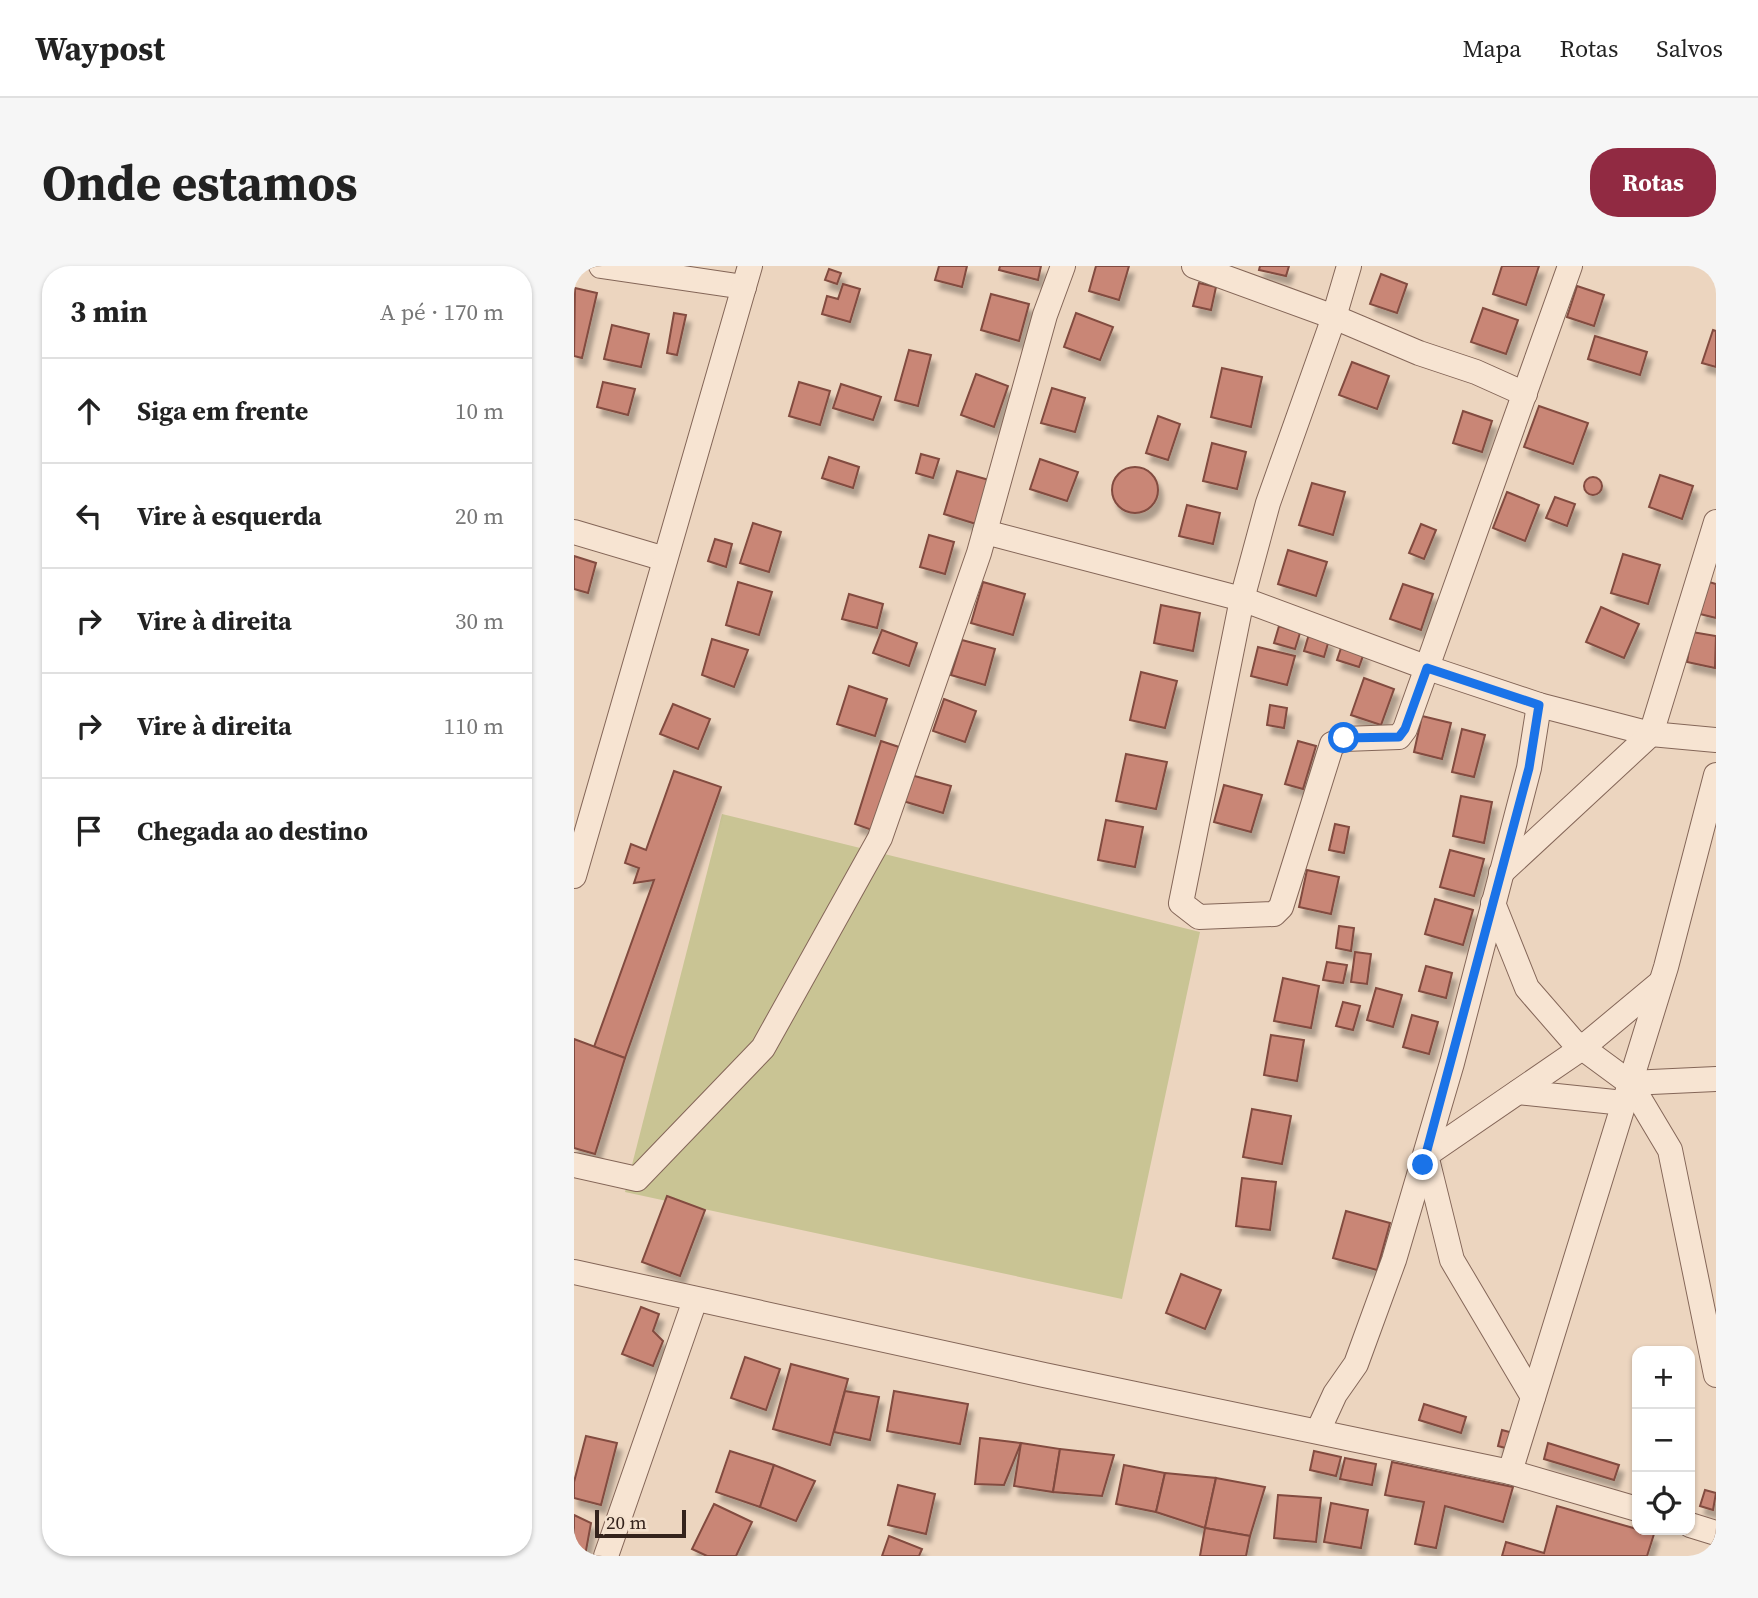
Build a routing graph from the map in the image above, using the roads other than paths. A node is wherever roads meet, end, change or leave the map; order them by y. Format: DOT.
graph roads {
  1 [pos="601,266"];
  2 [pos="1063,266"];
  3 [pos="1194,266"];
  4 [pos="1349,266"];
  5 [pos="1570,266"];
  6 [pos="747,276"];
  7 [pos="1334,317"];
  8 [pos="1525,394"];
  9 [pos="1716,522"];
  10 [pos="574,532"];
  11 [pos="985,533"];
  12 [pos="665,559"];
  13 [pos="1241,599"];
  14 [pos="1427,668"];
  15 [pos="1539,705"];
  16 [pos="1651,734"];
  17 [pos="1716,740"];
  18 [pos="1716,775"];
  19 [pos="577,850"];
  20 [pos="1500,873"];
  21 [pos="574,876"];
  22 [pos="1493,904"];
  23 [pos="1660,984"];
  24 [pos="1582,1048"];
  25 [pos="1716,1079"];
  26 [pos="1518,1092"];
  27 [pos="1627,1093"];
  28 [pos="1426,1155"];
  29 [pos="574,1165"];
  30 [pos="574,1272"];
  31 [pos="695,1300"];
  32 [pos="1716,1375"];
  33 [pos="1533,1397"];
  34 [pos="1318,1431"];
  35 [pos="1510,1472"];
  36 [pos="1632,1509"];
  37 [pos="1695,1527"];
  38 [pos="1716,1533"];
  39 [pos="606,1556"];
  1 -- 6 [label="street"];
  2 -- 11 [label="street"];
  3 -- 7 [label="street"];
  4 -- 7 [label="street"];
  5 -- 8 [label="street"];
  6 -- 12 [label="street"];
  7 -- 8 [label="street"];
  7 -- 13 [label="street"];
  8 -- 14 [label="street"];
  9 -- 16 [label="street"];
  10 -- 12 [label="street"];
  11 -- 13 [label="street"];
  11 -- 29 [label="street"];
  12 -- 19 [label="street"];
  13 -- 14 [label="street"];
  13 -- 14 [label="street"];
  14 -- 15 [label="street"];
  15 -- 16 [label="street"];
  15 -- 20 [label="street"];
  16 -- 17 [label="street"];
  16 -- 20 [label="street"];
  18 -- 23 [label="street"];
  19 -- 21 [label="street"];
  20 -- 22 [label="street"];
  22 -- 24 [label="street"];
  22 -- 28 [label="street"];
  23 -- 24 [label="street"];
  23 -- 27 [label="street"];
  24 -- 26 [label="street"];
  24 -- 27 [label="street"];
  25 -- 27 [label="street"];
  26 -- 27 [label="street"];
  26 -- 28 [label="street"];
  27 -- 32 [label="street"];
  27 -- 33 [label="street"];
  28 -- 33 [label="street"];
  28 -- 34 [label="street"];
  30 -- 31 [label="street"];
  31 -- 34 [label="street"];
  31 -- 39 [label="street"];
  33 -- 35 [label="street"];
  34 -- 35 [label="street"];
  35 -- 36 [label="street"];
  37 -- 38 [label="street"];
}
